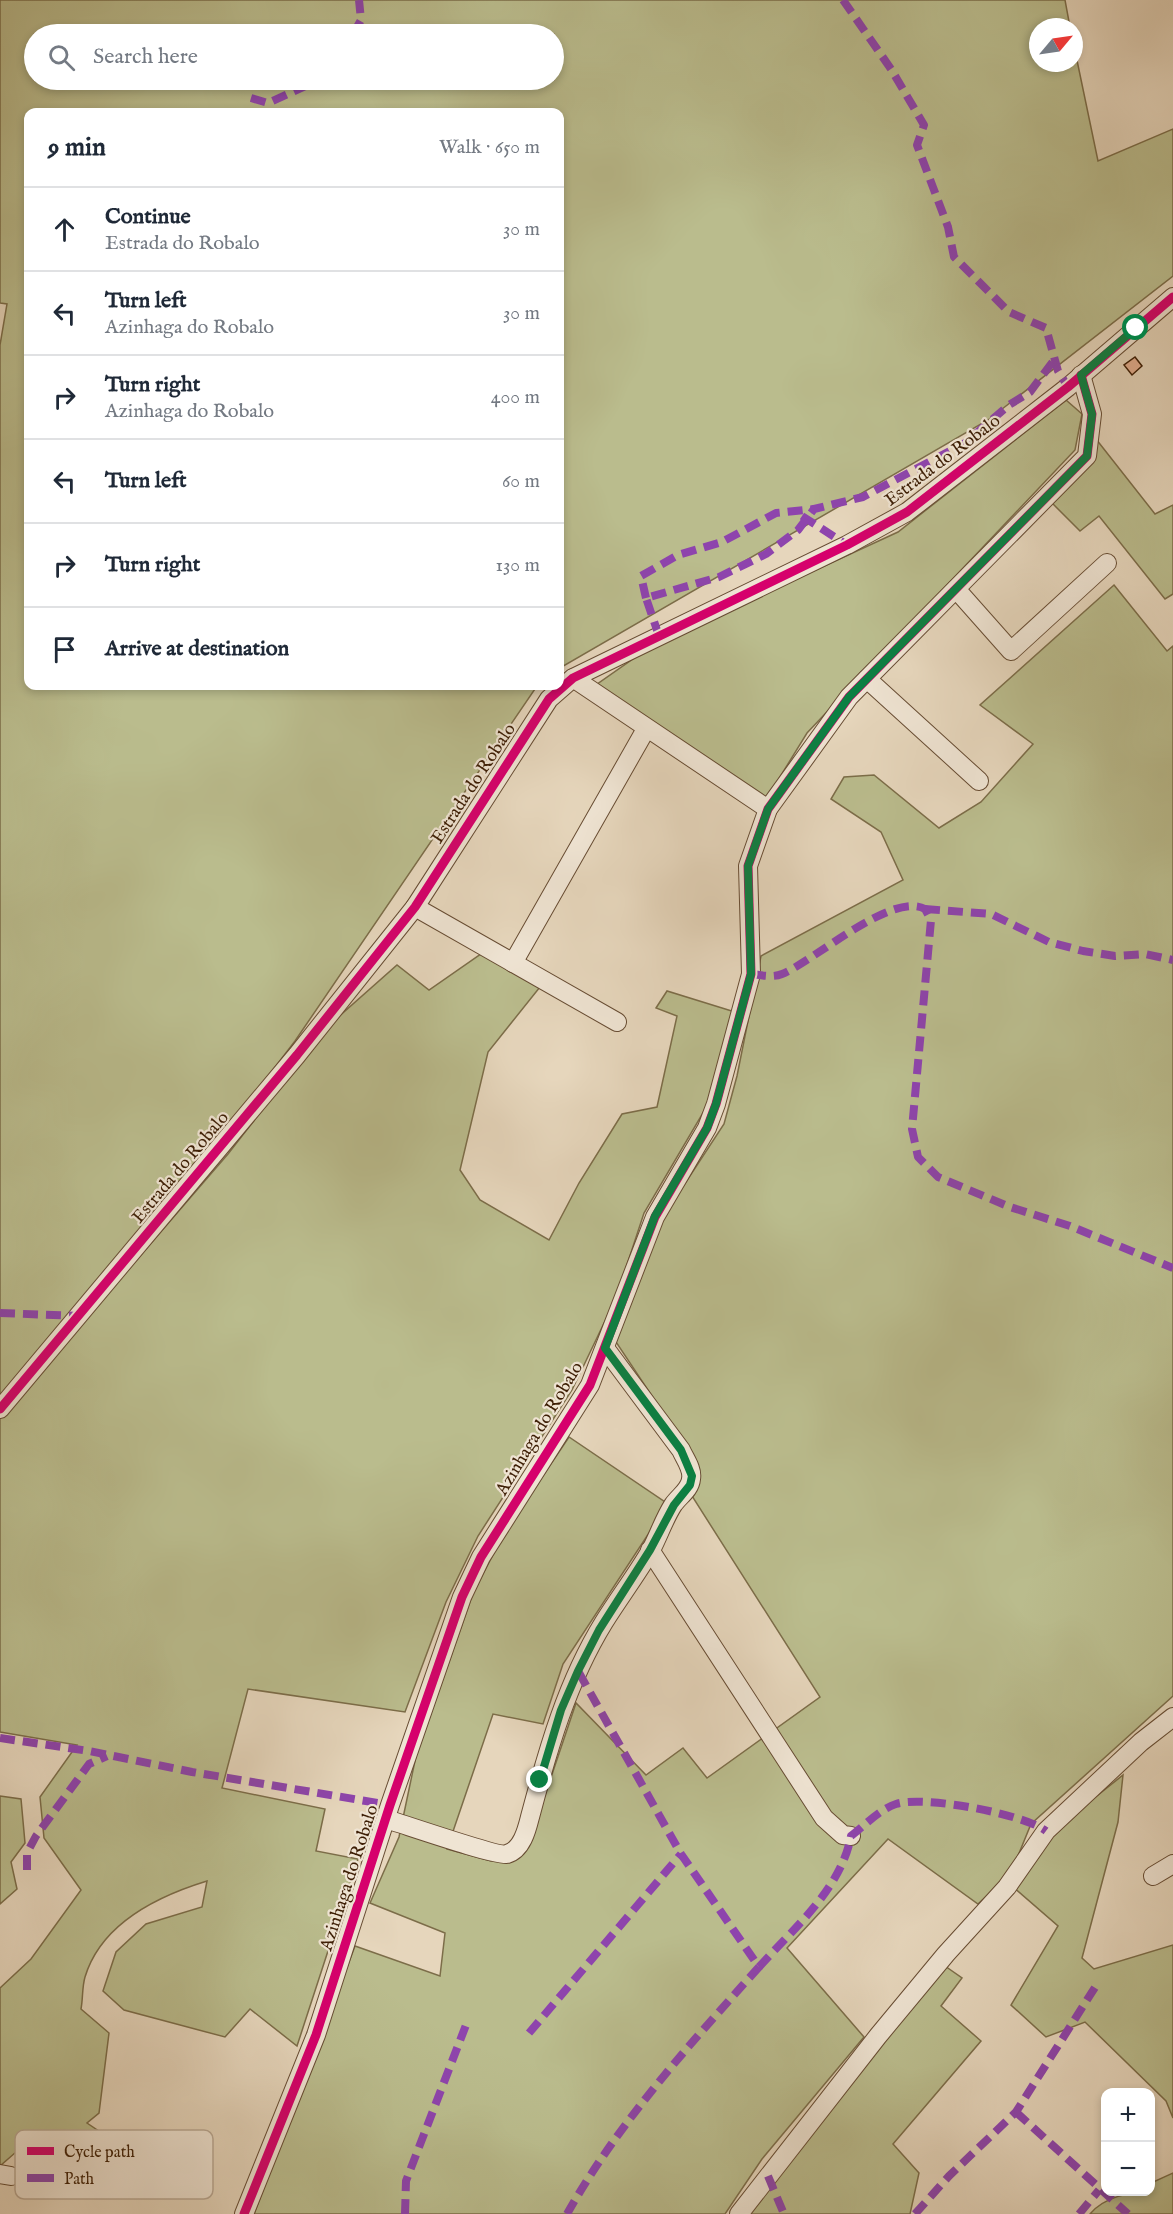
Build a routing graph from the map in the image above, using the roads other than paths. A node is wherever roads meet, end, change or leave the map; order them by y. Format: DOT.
graph roads {
  1 [pos="1173,297"];
  2 [pos="1081,375"];
  3 [pos="1107,563"];
  4 [pos="956,589"];
  5 [pos="573,678"];
  6 [pos="867,679"];
  7 [pos="564,686"];
  8 [pos="559,690"];
  9 [pos="646,729"];
  10 [pos="979,781"];
  11 [pos="768,809"];
  12 [pos="415,906"];
  13 [pos="513,963"];
  14 [pos="617,1022"];
  15 [pos="605,1348"];
  16 [pos="0,1409"];
  17 [pos="650,1550"];
  18 [pos="1173,1717"];
  19 [pos="386,1819"];
  20 [pos="851,1836"];
  21 [pos="1173,1864"];
  22 [pos="1153,1876"];
  23 [pos="244,2214"];
  24 [pos="740,2214"];
  1 -- 2 [label="street, Estrada do Robalo"];
  2 -- 4 [label="street, Azinhaga do Robalo"];
  2 -- 5 [label="street, Estrada do Robalo"];
  3 -- 4 [label="street"];
  4 -- 6 [label="street, Azinhaga do Robalo"];
  5 -- 7 [label="street, Estrada do Robalo"];
  5 -- 9 [label="street"];
  6 -- 10 [label="street"];
  6 -- 11 [label="street, Azinhaga do Robalo"];
  8 -- 12 [label="street, Estrada do Robalo"];
  9 -- 11 [label="street"];
  9 -- 13 [label="street"];
  11 -- 15 [label="street, Azinhaga do Robalo"];
  12 -- 13 [label="street"];
  12 -- 16 [label="street, Estrada do Robalo"];
  13 -- 14 [label="street"];
  15 -- 17 [label="street"];
  15 -- 19 [label="street, Azinhaga do Robalo"];
  17 -- 19 [label="street"];
  17 -- 20 [label="street"];
  18 -- 24 [label="street"];
  19 -- 23 [label="street, Azinhaga do Robalo"];
  21 -- 22 [label="street"];
}
